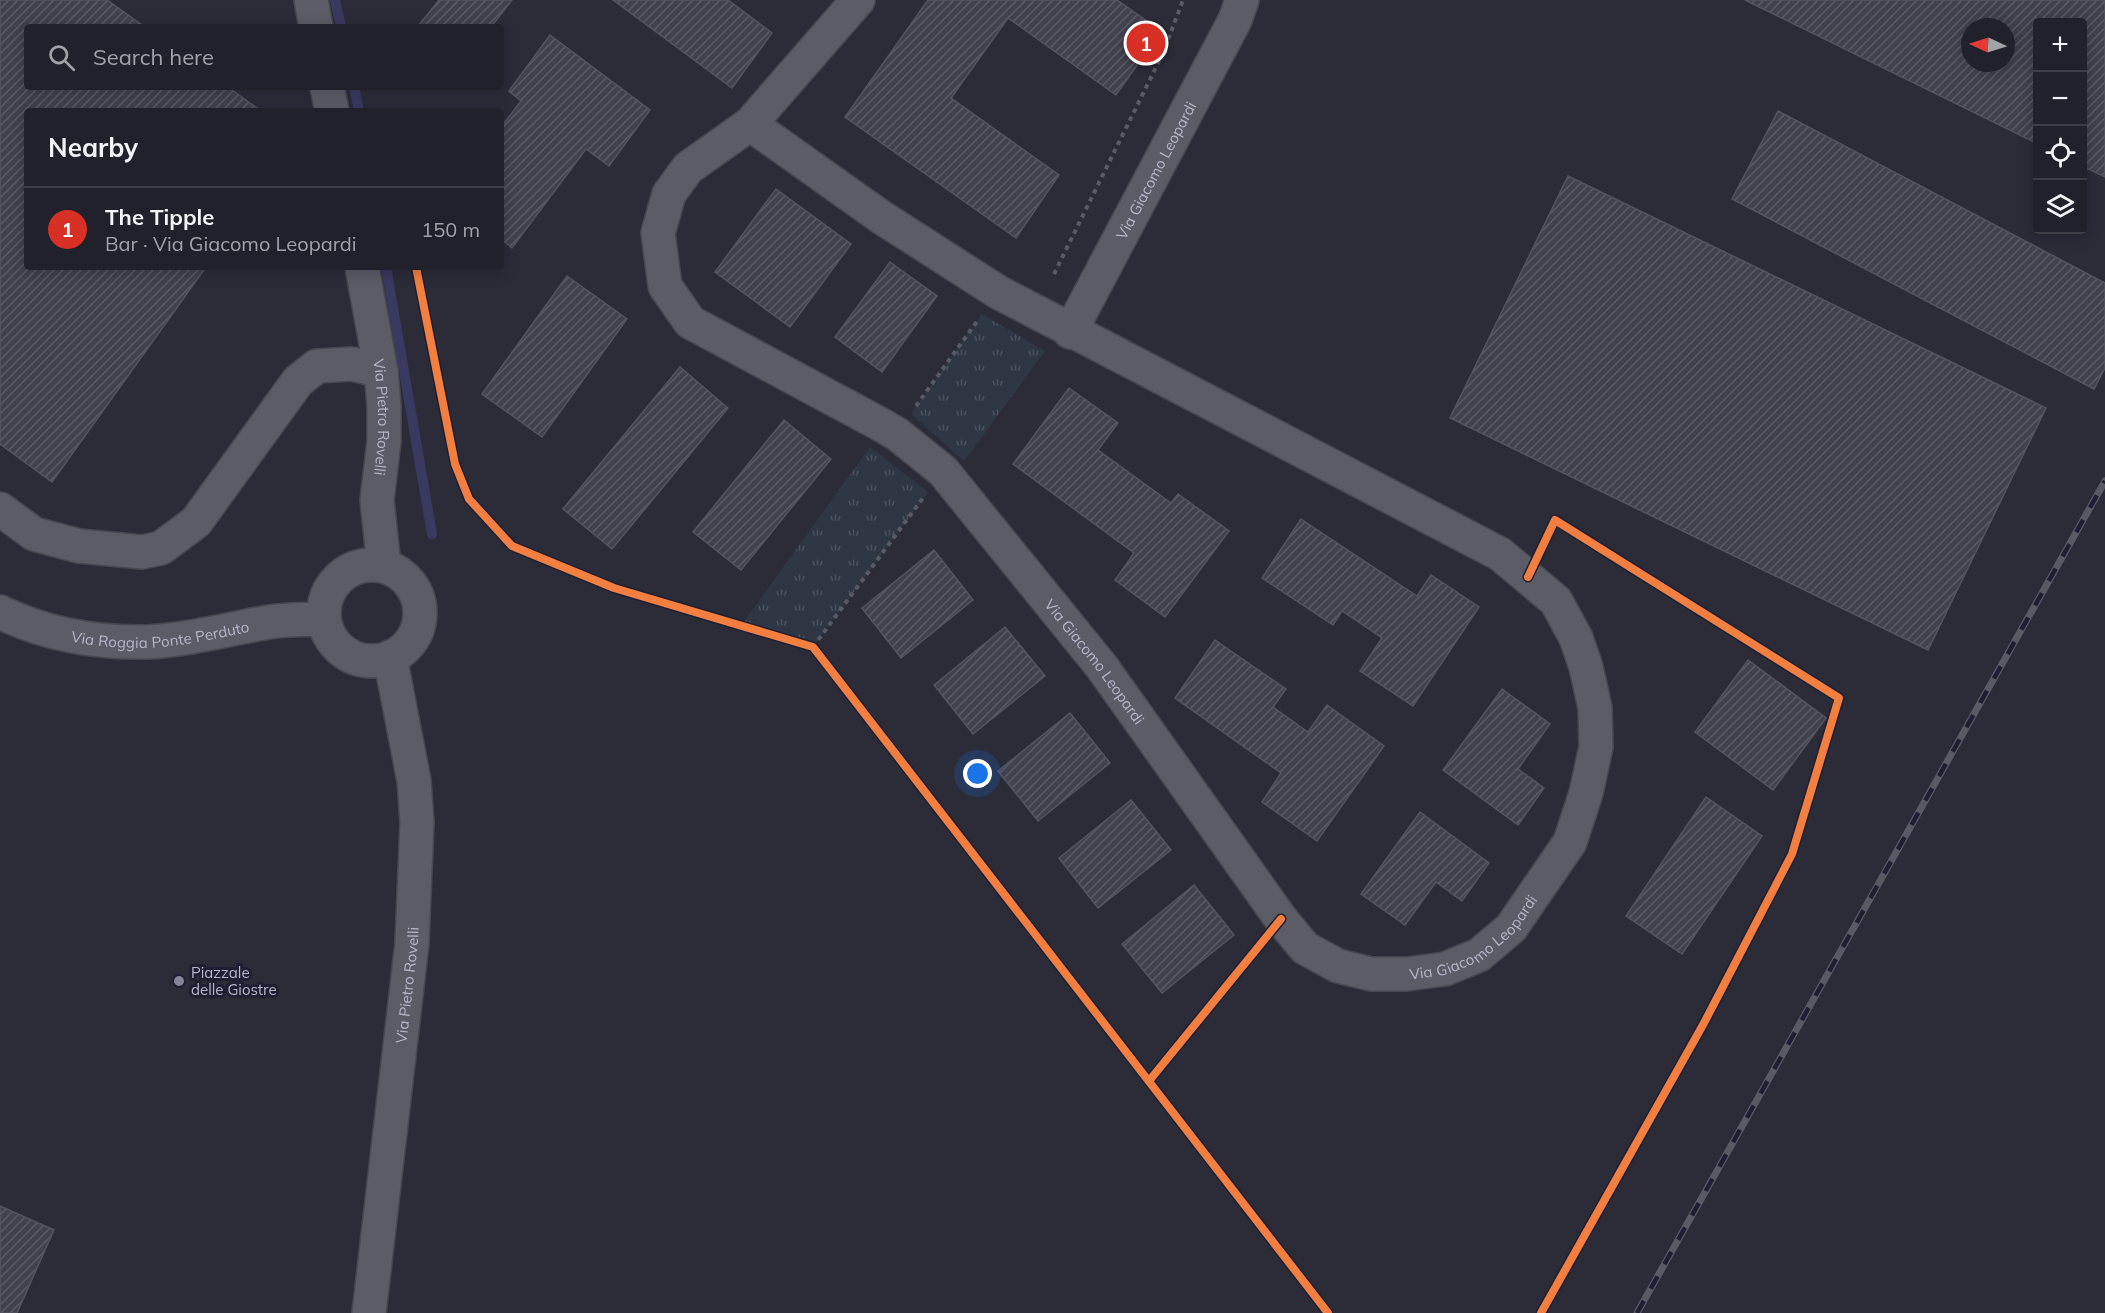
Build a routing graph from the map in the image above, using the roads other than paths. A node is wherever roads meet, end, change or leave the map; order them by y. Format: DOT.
graph roads {
  1 [pos="311,0"];
  2 [pos="858,0"];
  3 [pos="1242,0"];
  4 [pos="315,24"];
  5 [pos="328,90"];
  6 [pos="331,108"];
  7 [pos="750,124"];
  8 [pos="363,270"];
  9 [pos="1070,332"];
  10 [pos="381,371"];
  11 [pos="0,510"];
  12 [pos="384,566"];
  13 [pos="0,612"];
  14 [pos="324,619"];
  15 [pos="390,657"];
  16 [pos="369,1313"];
  1 -- 4 [label="street"];
  2 -- 7 [label="street, Via Giacomo Leopardi"];
  3 -- 9 [label="street, Via Giacomo Leopardi"];
  5 -- 6 [label="street"];
  7 -- 9 [label="street"];
  7 -- 9 [label="street, Via Giacomo Leopardi"];
  8 -- 10 [label="street, Via Pietro Rovelli"];
  10 -- 11 [label="street"];
  10 -- 12 [label="street, Via Pietro Rovelli"];
  12 -- 14 [label="street"];
  12 -- 15 [label="street"];
  13 -- 14 [label="street, Via Roggia Ponte Perduto"];
  14 -- 15 [label="street"];
  15 -- 16 [label="street, Via Pietro Rovelli"];
}
